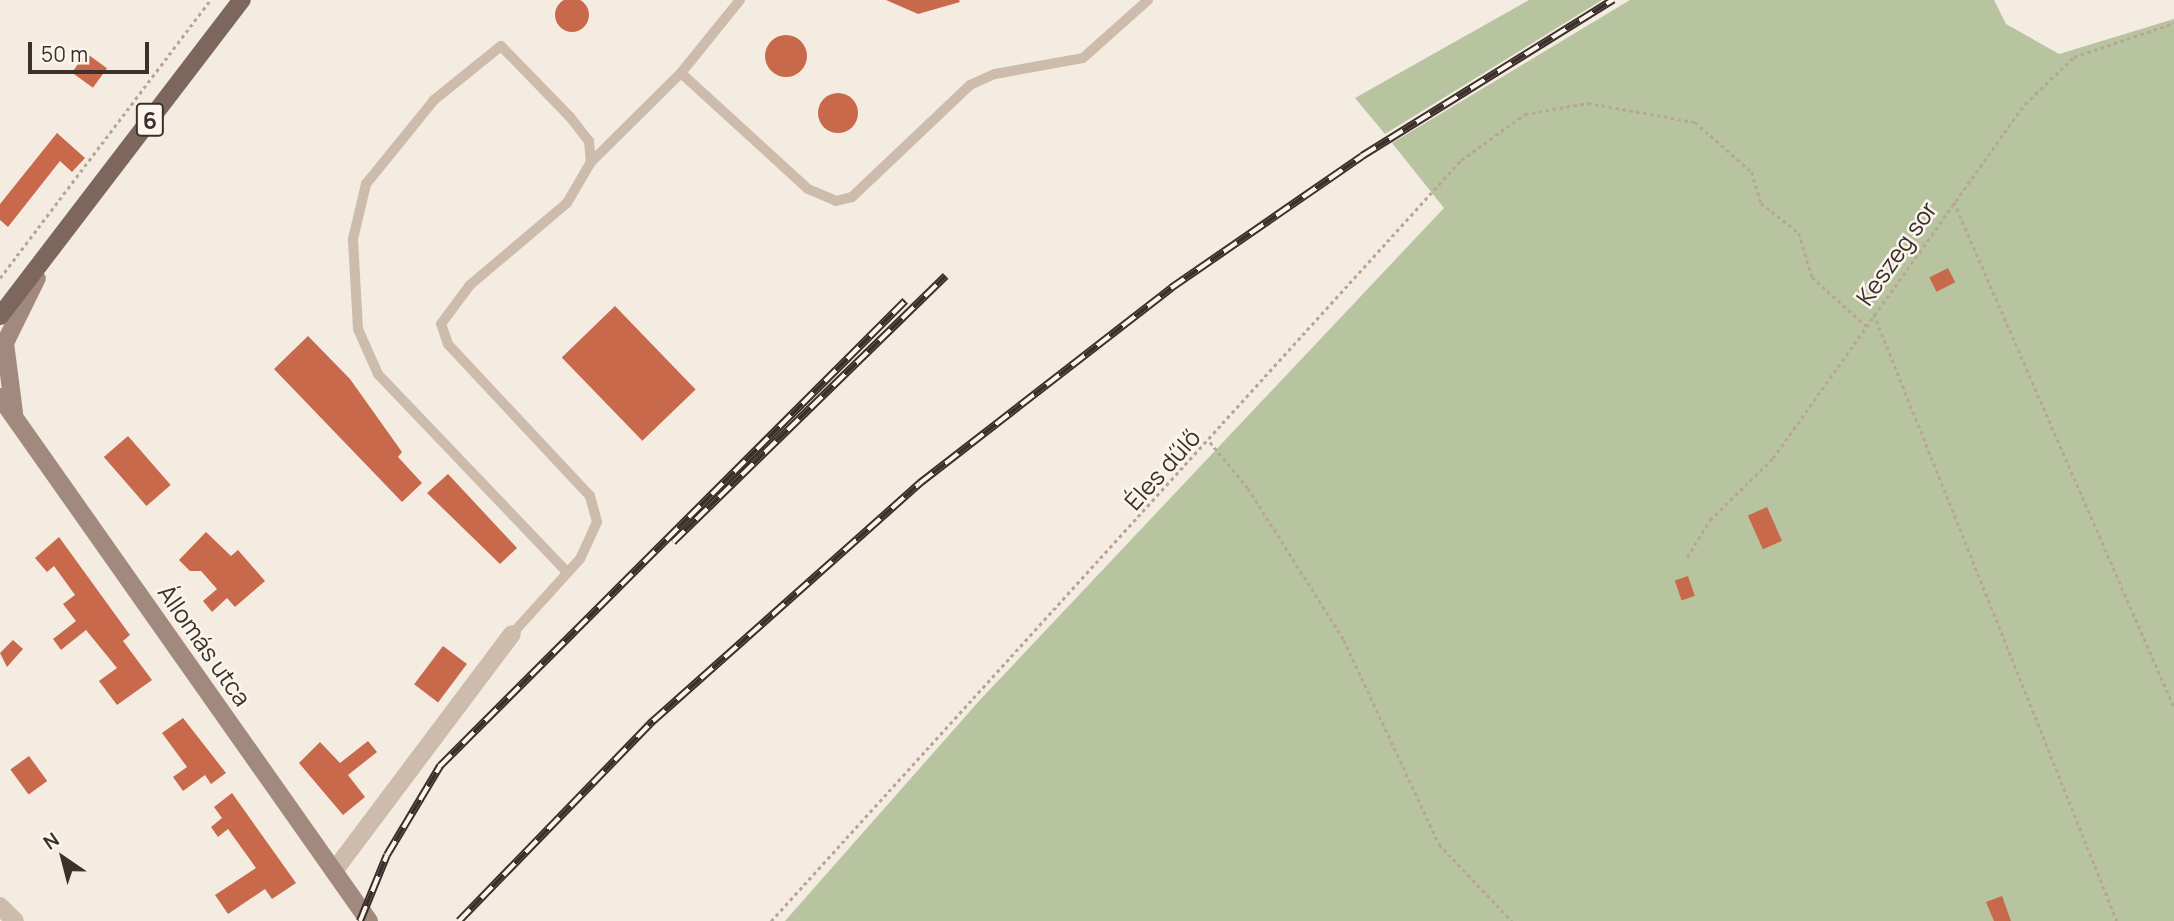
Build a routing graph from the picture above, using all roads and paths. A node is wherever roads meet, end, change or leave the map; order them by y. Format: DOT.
graph roads {
  1 [pos="210,0"];
  2 [pos="242,0"];
  3 [pos="740,0"];
  4 [pos="1147,0"];
  5 [pos="2174,23"];
  6 [pos="681,73"];
  7 [pos="591,162"];
  8 [pos="1954,202"];
  9 [pos="60,241"];
  10 [pos="0,278"];
  11 [pos="1874,314"];
  12 [pos="0,316"];
  13 [pos="1866,326"];
  14 [pos="0,397"];
  15 [pos="7,412"];
  16 [pos="1210,442"];
  17 [pos="1687,557"];
  18 [pos="567,572"];
  19 [pos="512,634"];
  20 [pos="2174,707"];
  21 [pos="334,871"];
  22 [pos="0,906"];
  23 [pos="15,921"];
  24 [pos="369,921"];
  25 [pos="771,921"];
  26 [pos="1512,921"];
  27 [pos="2117,921"];
  1 -- 10 [label="path"];
  2 -- 9 [label="main road, 6"];
  3 -- 6 [label="lane"];
  4 -- 6 [label="lane"];
  5 -- 8 [label="path, Keszeg sor"];
  6 -- 7 [label="lane"];
  7 -- 18 [label="lane"];
  7 -- 18 [label="lane"];
  8 -- 11 [label="path, Keszeg sor"];
  8 -- 20 [label="path"];
  9 -- 12 [label="main road, 6"];
  9 -- 15 [label="main road"];
  11 -- 13 [label="path, Keszeg sor"];
  11 -- 27 [label="path"];
  13 -- 16 [label="path, Éles dűlő"];
  13 -- 17 [label="path, Keszeg sor"];
  14 -- 15 [label="main road, Állomás utca"];
  15 -- 21 [label="main road, Állomás utca"];
  16 -- 25 [label="path, Éles dűlő"];
  16 -- 26 [label="path"];
  18 -- 19 [label="lane"];
  19 -- 21 [label="street"];
  21 -- 24 [label="main road, Állomás utca"];
  22 -- 23 [label="street"];
}
